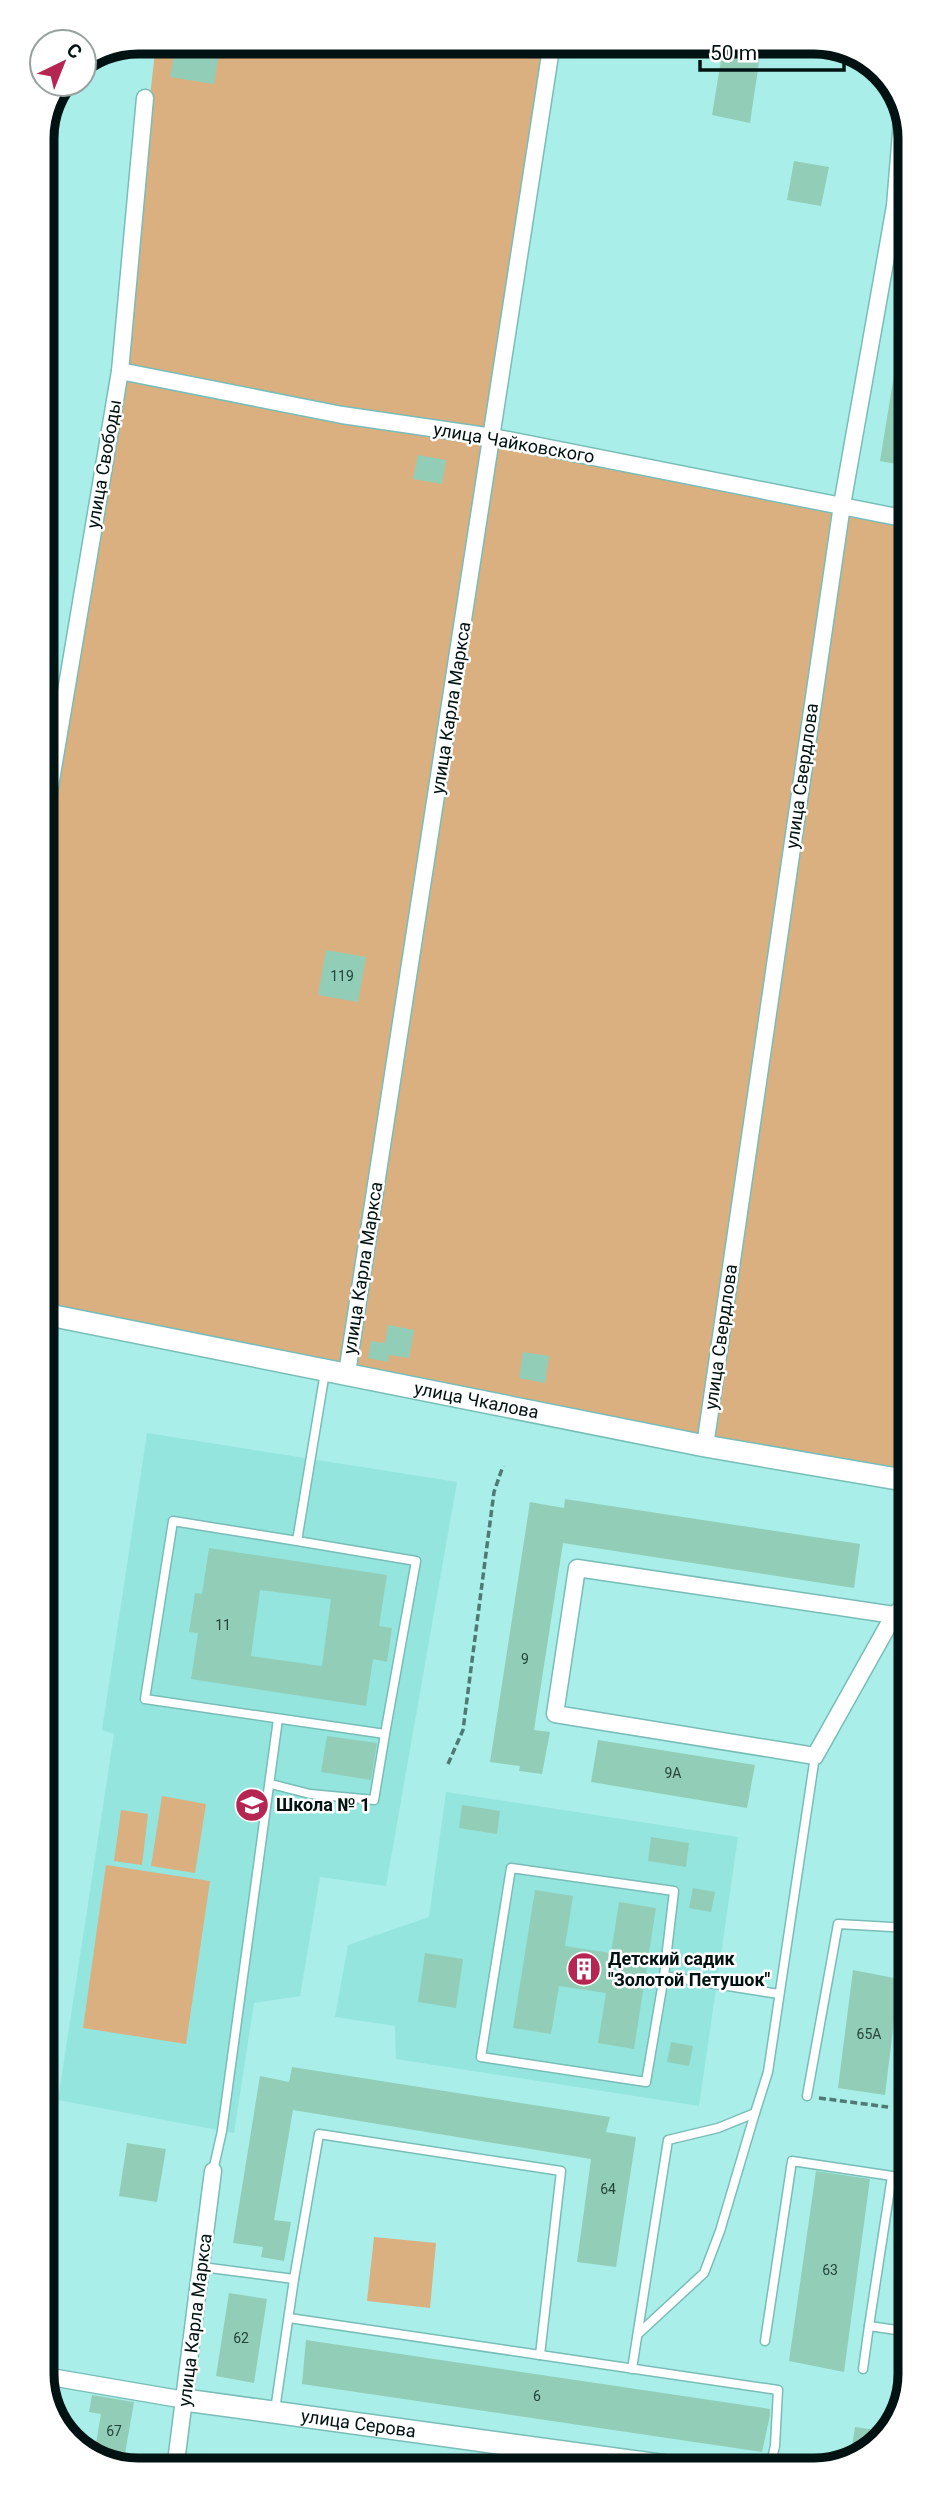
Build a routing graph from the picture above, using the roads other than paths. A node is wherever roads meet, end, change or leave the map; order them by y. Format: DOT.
graph roads {
  1 [pos="550,54"];
  2 [pos="145,98"];
  3 [pos="898,222"];
  4 [pos="120,371"];
  5 [pos="493,437"];
  6 [pos="842,505"];
  7 [pos="898,517"];
  8 [pos="54,763"];
  9 [pos="54,1316"];
  10 [pos="326,1369"];
  11 [pos="347,1373"];
  12 [pos="705,1446"];
  13 [pos="898,1479"];
  14 [pos="297,1541"];
  15 [pos="898,1612"];
  16 [pos="894,1615"];
  17 [pos="278,1719"];
  18 [pos="384,1734"];
  19 [pos="815,1756"];
  20 [pos="271,1784"];
  21 [pos="898,1927"];
  22 [pos="664,1976"];
  23 [pos="779,1994"];
  24 [pos="807,2096"];
  25 [pos="755,2113"];
  26 [pos="213,2171"];
  27 [pos="202,2267"];
  28 [pos="294,2279"];
  29 [pos="289,2318"];
  30 [pos="869,2326"];
  31 [pos="898,2330"];
  32 [pos="638,2334"];
  33 [pos="765,2341"];
  34 [pos="540,2355"];
  35 [pos="632,2369"];
  36 [pos="863,2369"];
  37 [pos="54,2378"];
  38 [pos="185,2400"];
  39 [pos="275,2413"];
  40 [pos="177,2458"];
  41 [pos="549,2458"];
  42 [pos="772,2458"];
  1 -- 5 [label="street, улица Карла Маркса"];
  2 -- 4 [label="street, улица Свободы"];
  3 -- 6 [label="street, улица Свердлова"];
  4 -- 5 [label="street, улица Чайковского"];
  4 -- 8 [label="street, улица Свободы"];
  5 -- 6 [label="street, улица Чайковского"];
  5 -- 11 [label="street, улица Карла Маркса"];
  6 -- 7 [label="street, улица Чайковского"];
  6 -- 12 [label="street, улица Свердлова"];
  9 -- 10 [label="street, улица Чкалова"];
  10 -- 11 [label="street, улица Чкалова"];
  10 -- 14 [label="lane"];
  11 -- 12 [label="street, улица Чкалова"];
  12 -- 13 [label="street, улица Чкалова"];
  14 -- 17 [label="lane"];
  14 -- 18 [label="lane"];
  15 -- 16 [label="street"];
  16 -- 19 [label="street"];
  16 -- 19 [label="street"];
  17 -- 18 [label="lane"];
  17 -- 20 [label="lane"];
  18 -- 20 [label="lane"];
  19 -- 23 [label="lane"];
  20 -- 26 [label="lane"];
  21 -- 24 [label="lane"];
  22 -- 22 [label="lane"];
  22 -- 23 [label="lane"];
  23 -- 25 [label="lane"];
  25 -- 32 [label="lane"];
  25 -- 32 [label="lane"];
  26 -- 27 [label="street, улица Карла Маркса"];
  27 -- 28 [label="lane"];
  27 -- 38 [label="street, улица Карла Маркса"];
  28 -- 29 [label="lane"];
  28 -- 34 [label="lane"];
  29 -- 34 [label="lane"];
  29 -- 39 [label="lane"];
  30 -- 31 [label="lane"];
  30 -- 33 [label="lane"];
  30 -- 36 [label="lane"];
  32 -- 35 [label="lane"];
  34 -- 35 [label="lane"];
  35 -- 42 [label="lane"];
  37 -- 38 [label="street, улица Серова"];
  38 -- 39 [label="street, улица Серова"];
  38 -- 40 [label="street, улица Карла Маркса"];
  39 -- 41 [label="street, улица Серова"];
}
